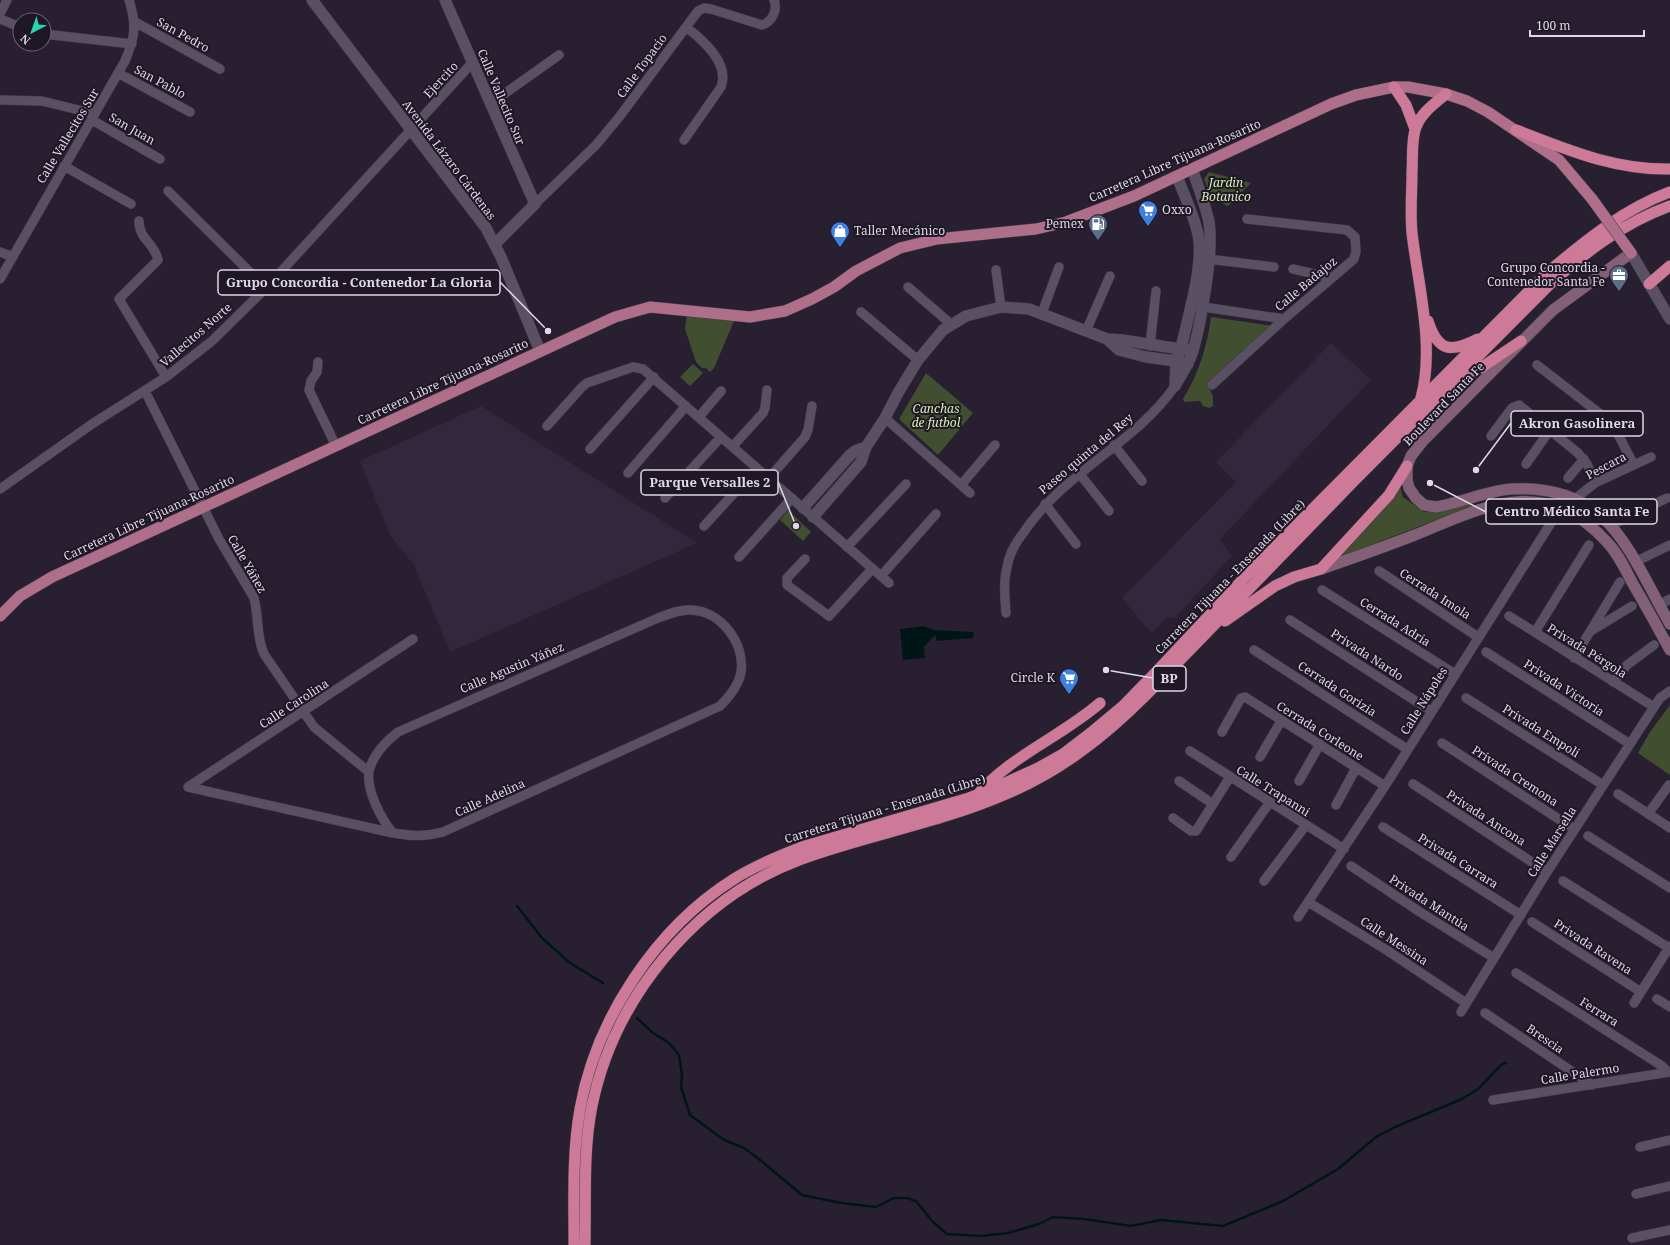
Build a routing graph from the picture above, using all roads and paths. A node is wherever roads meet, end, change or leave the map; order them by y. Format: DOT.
graph roads {
  1 [pos="7,0"];
  2 [pos="129,0"];
  3 [pos="312,0"];
  4 [pos="445,0"];
  5 [pos="774,0"];
  6 [pos="0,14"];
  7 [pos="0,19"];
  8 [pos="135,22"];
  9 [pos="12,24"];
  10 [pos="686,27"];
  11 [pos="52,35"];
  12 [pos="132,44"];
  13 [pos="559,55"];
  14 [pos="472,63"];
  15 [pos="220,69"];
  16 [pos="118,73"];
  17 [pos="1394,87"];
  18 [pos="1446,94"];
  19 [pos="0,100"];
  20 [pos="490,104"];
  21 [pos="190,112"];
  22 [pos="93,117"];
  23 [pos="1415,129"];
  24 [pos="411,130"];
  25 [pos="1516,130"];
  26 [pos="684,140"];
  27 [pos="160,159"];
  28 [pos="64,166"];
  29 [pos="1192,169"];
  30 [pos="1670,169"];
  31 [pos="1177,176"];
  32 [pos="168,191"];
  33 [pos="1670,192"];
  34 [pos="131,204"];
  35 [pos="535,204"];
  36 [pos="1670,206"];
  37 [pos="1248,219"];
  38 [pos="139,221"];
  39 [pos="1204,239"];
  40 [pos="495,244"];
  41 [pos="0,252"];
  42 [pos="1631,253"];
  43 [pos="13,257"];
  44 [pos="1208,259"];
  45 [pos="1670,266"];
  46 [pos="1059,267"];
  47 [pos="1274,267"];
  48 [pos="1293,269"];
  49 [pos="996,270"];
  50 [pos="1110,276"];
  51 [pos="1332,278"];
  52 [pos="0,279"];
  53 [pos="1649,284"];
  54 [pos="908,287"];
  55 [pos="266,288"];
  56 [pos="1156,291"];
  57 [pos="1190,305"];
  58 [pos="1423,306"];
  59 [pos="1001,307"];
  60 [pos="1202,307"];
  61 [pos="861,312"];
  62 [pos="1042,313"];
  63 [pos="1284,319"];
  64 [pos="1670,319"];
  65 [pos="951,324"];
  66 [pos="1086,331"];
  67 [pos="1486,335"];
  68 [pos="1106,340"];
  69 [pos="1521,341"];
  70 [pos="1150,346"];
  71 [pos="1181,348"];
  72 [pos="540,350"];
  73 [pos="1193,352"];
  74 [pos="918,360"];
  75 [pos="1176,361"];
  76 [pos="318,362"];
  77 [pos="1188,364"];
  78 [pos="1537,365"];
  79 [pos="166,377"];
  80 [pos="654,377"];
  81 [pos="1212,385"];
  82 [pos="1175,386"];
  83 [pos="767,390"];
  84 [pos="145,391"];
  85 [pos="721,391"];
  86 [pos="1440,393"];
  87 [pos="1421,399"];
  88 [pos="686,406"];
  89 [pos="812,406"];
  90 [pos="699,417"];
  91 [pos="885,418"];
  92 [pos="547,426"];
  93 [pos="1550,430"];
  94 [pos="1491,436"];
  95 [pos="721,437"];
  96 [pos="1114,445"];
  97 [pos="336,446"];
  98 [pos="733,446"];
  99 [pos="995,446"];
  100 [pos="866,447"];
  101 [pos="590,449"];
  102 [pos="1651,457"];
  103 [pos="1584,459"];
  104 [pos="1526,464"];
  105 [pos="1634,464"];
  106 [pos="1407,466"];
  107 [pos="757,468"];
  108 [pos="628,473"];
  109 [pos="1079,473"];
  110 [pos="770,478"];
  111 [pos="1568,478"];
  112 [pos="1142,481"];
  113 [pos="1596,483"];
  114 [pos="906,484"];
  115 [pos="961,485"];
  116 [pos="0,489"];
  117 [pos="970,493"];
  118 [pos="1480,496"];
  119 [pos="1570,497"];
  120 [pos="665,498"];
  121 [pos="792,498"];
  122 [pos="1667,498"];
  123 [pos="1045,504"];
  124 [pos="202,507"];
  125 [pos="1561,507"];
  126 [pos="803,508"];
  127 [pos="1482,508"];
  128 [pos="1109,511"];
  129 [pos="936,514"];
  130 [pos="813,517"];
  131 [pos="1612,525"];
  132 [pos="704,526"];
  133 [pos="1076,544"];
  134 [pos="1589,545"];
  135 [pos="1670,545"];
  136 [pos="847,547"];
  137 [pos="739,557"];
  138 [pos="805,559"];
  139 [pos="1637,561"];
  140 [pos="872,569"];
  141 [pos="1321,569"];
  142 [pos="1379,571"];
  143 [pos="881,576"];
  144 [pos="1620,582"];
  145 [pos="889,583"];
  146 [pos="1322,590"];
  147 [pos="1670,599"];
  148 [pos="1659,605"];
  149 [pos="1632,606"];
  150 [pos="1006,613"];
  151 [pos="0,616"];
  152 [pos="1508,616"];
  153 [pos="1290,620"];
  154 [pos="1670,624"];
  155 [pos="1535,632"];
  156 [pos="1590,632"];
  157 [pos="1203,637"];
  158 [pos="1478,637"];
  159 [pos="413,639"];
  160 [pos="737,643"];
  161 [pos="1654,645"];
  162 [pos="1254,650"];
  163 [pos="1670,650"];
  164 [pos="1486,652"];
  165 [pos="1574,658"];
  166 [pos="1455,674"];
  167 [pos="1613,682"];
  168 [pos="1670,691"];
  169 [pos="1466,698"];
  170 [pos="1100,703"];
  171 [pos="1654,707"];
  172 [pos="1431,711"];
  173 [pos="303,713"];
  174 [pos="1281,721"];
  175 [pos="1222,732"];
  176 [pos="1442,743"];
  177 [pos="1320,744"];
  178 [pos="1630,744"];
  179 [pos="1407,749"];
  180 [pos="1190,752"];
  181 [pos="1260,757"];
  182 [pos="1356,768"];
  183 [pos="369,772"];
  184 [pos="1230,777"];
  185 [pos="1179,781"];
  186 [pos="1298,781"];
  187 [pos="1413,784"];
  188 [pos="1669,784"];
  189 [pos="1603,785"];
  190 [pos="1385,786"];
  191 [pos="188,787"];
  192 [pos="1618,794"];
  193 [pos="977,795"];
  194 [pos="1270,802"];
  195 [pos="1213,804"];
  196 [pos="1336,805"];
  197 [pos="1648,814"];
  198 [pos="1174,818"];
  199 [pos="1306,825"];
  200 [pos="1383,827"];
  201 [pos="1670,828"];
  202 [pos="1574,829"];
  203 [pos="393,833"];
  204 [pos="1588,836"];
  205 [pos="1344,849"];
  206 [pos="1231,857"];
  207 [pos="1351,866"];
  208 [pos="1547,872"];
  209 [pos="1264,881"];
  210 [pos="1563,881"];
  211 [pos="1670,888"];
  212 [pos="1308,902"];
  213 [pos="1521,915"];
  214 [pos="1298,917"];
  215 [pos="1532,922"];
  216 [pos="1669,947"];
  217 [pos="1494,958"];
  218 [pos="1516,973"];
  219 [pos="1641,992"];
  220 [pos="1657,998"];
  221 [pos="1466,1003"];
  222 [pos="1634,1003"];
  223 [pos="1670,1007"];
  224 [pos="1461,1012"];
  225 [pos="1485,1013"];
  226 [pos="1669,1072"];
  227 [pos="1592,1084"];
  228 [pos="1493,1100"];
  229 [pos="1670,1140"];
  230 [pos="1640,1147"];
  231 [pos="1670,1186"];
  232 [pos="1636,1194"];
  233 [pos="1670,1230"];
  234 [pos="1632,1238"];
  235 [pos="574,1245"];
  236 [pos="585,1245"];
  1 -- 6 [label="street"];
  2 -- 8 [label="street, Calle Vallecitos Sur"];
  3 -- 24 [label="street, Avenida Lázaro Cárdenas"];
  4 -- 14 [label="street, Calle Vallecito Sur"];
  5 -- 10 [label="street, Calle Topacio"];
  7 -- 9 [label="street"];
  8 -- 12 [label="street, Calle Vallecitos Sur"];
  8 -- 15 [label="street, San Pedro"];
  10 -- 26 [label="street"];
  10 -- 35 [label="street, Calle Topacio"];
  11 -- 12 [label="street"];
  12 -- 16 [label="street, Calle Vallecitos Sur"];
  13 -- 20 [label="street"];
  14 -- 20 [label="street, Calle Vallecito Sur"];
  14 -- 24 [label="street, Ejercito"];
  16 -- 21 [label="street, San Pablo"];
  16 -- 22 [label="street, Calle Vallecitos Sur"];
  17 -- 18 [label="main road, Carretera Libre Tijuana-Rosarito"];
  17 -- 23 [label="highway"];
  17 -- 29 [label="main road, Carretera Libre Tijuana-Rosarito"];
  18 -- 23 [label="highway"];
  18 -- 25 [label="main road, Carretera Libre Tijuana-Rosarito"];
  19 -- 22 [label="street, San Juan"];
  20 -- 35 [label="street, Calle Vallecito Sur"];
  22 -- 27 [label="street, San Juan"];
  22 -- 28 [label="street, Calle Vallecitos Sur"];
  23 -- 58 [label="highway"];
  24 -- 40 [label="street, Avenida Lázaro Cárdenas"];
  24 -- 55 [label="street, Vallecitos Norte"];
  25 -- 30 [label="highway"];
  25 -- 42 [label="main road, Carretera Libre Tijuana-Rosarito, bridge"];
  28 -- 34 [label="street"];
  28 -- 43 [label="street, Calle Vallecitos Sur"];
  29 -- 31 [label="main road, Carretera Libre Tijuana-Rosarito"];
  29 -- 39 [label="street"];
  31 -- 39 [label="street"];
  31 -- 72 [label="main road, Carretera Libre Tijuana-Rosarito"];
  32 -- 55 [label="street"];
  33 -- 67 [label="highway, Carretera Tijuana - Ensenada (Libre)"];
  35 -- 40 [label="street"];
  36 -- 86 [label="highway, Carretera Tijuana - Ensenada (Libre)"];
  37 -- 51 [label="street, Calle Badajoz"];
  38 -- 79 [label="street"];
  39 -- 44 [label="street"];
  39 -- 57 [label="street"];
  40 -- 72 [label="street, Avenida Lázaro Cárdenas"];
  41 -- 43 [label="street"];
  42 -- 53 [label="street"];
  42 -- 69 [label="main road, Boulevard Santa Fe"];
  43 -- 52 [label="street, Calle Vallecitos Sur"];
  44 -- 47 [label="street"];
  44 -- 60 [label="street"];
  45 -- 53 [label="highway"];
  46 -- 62 [label="street"];
  48 -- 51 [label="street"];
  49 -- 59 [label="street"];
  50 -- 66 [label="street"];
  51 -- 63 [label="street, Calle Badajoz"];
  53 -- 64 [label="street"];
  54 -- 65 [label="street"];
  55 -- 79 [label="street, Vallecitos Norte"];
  56 -- 70 [label="street"];
  57 -- 60 [label="street"];
  57 -- 71 [label="street"];
  58 -- 67 [label="highway"];
  58 -- 87 [label="highway"];
  59 -- 62 [label="street"];
  59 -- 65 [label="street"];
  60 -- 63 [label="street"];
  60 -- 73 [label="street"];
  61 -- 74 [label="street"];
  62 -- 66 [label="street"];
  63 -- 81 [label="street, Calle Badajoz"];
  65 -- 74 [label="street"];
  66 -- 68 [label="street"];
  67 -- 87 [label="highway, Carretera Tijuana - Ensenada (Libre)"];
  68 -- 70 [label="street"];
  68 -- 75 [label="street"];
  69 -- 86 [label="highway"];
  69 -- 106 [label="main road, Boulevard Santa Fe"];
  70 -- 71 [label="street"];
  71 -- 73 [label="street"];
  71 -- 75 [label="street"];
  72 -- 97 [label="main road, Carretera Libre Tijuana-Rosarito"];
  73 -- 77 [label="street"];
  74 -- 91 [label="street"];
  75 -- 77 [label="street"];
  75 -- 82 [label="street"];
  76 -- 97 [label="street"];
  77 -- 82 [label="street"];
  78 -- 105 [label="street"];
  79 -- 84 [label="street, Vallecitos Norte"];
  80 -- 88 [label="street"];
  80 -- 92 [label="street"];
  80 -- 101 [label="street"];
  82 -- 96 [label="street, Paseo quinta del Rey"];
  83 -- 98 [label="street"];
  84 -- 116 [label="street, Vallecitos Norte"];
  84 -- 124 [label="street, Calle Yáñez"];
  85 -- 90 [label="street"];
  86 -- 157 [label="highway, Carretera Tijuana - Ensenada (Libre)"];
  87 -- 193 [label="highway, Carretera Tijuana - Ensenada (Libre)"];
  88 -- 90 [label="street"];
  88 -- 108 [label="street"];
  89 -- 110 [label="street"];
  90 -- 95 [label="street"];
  91 -- 100 [label="street"];
  91 -- 115 [label="street"];
  93 -- 94 [label="street"];
  93 -- 103 [label="street"];
  93 -- 104 [label="street"];
  95 -- 98 [label="street"];
  95 -- 120 [label="street"];
  96 -- 109 [label="street, Paseo quinta del Rey"];
  96 -- 112 [label="street"];
  97 -- 124 [label="main road, Carretera Libre Tijuana-Rosarito"];
  98 -- 107 [label="street"];
  99 -- 115 [label="street"];
  100 -- 126 [label="street"];
  100 -- 130 [label="street"];
  102 -- 105 [label="street, Pescara"];
  103 -- 111 [label="street"];
  103 -- 113 [label="street"];
  105 -- 113 [label="street, Pescara"];
  106 -- 118 [label="main road, Boulevard Santa Fe"];
  106 -- 141 [label="highway"];
  107 -- 110 [label="street"];
  107 -- 132 [label="street"];
  109 -- 123 [label="street, Paseo quinta del Rey"];
  109 -- 128 [label="street"];
  110 -- 121 [label="street"];
  113 -- 119 [label="street, Pescara"];
  114 -- 136 [label="street"];
  115 -- 117 [label="street"];
  118 -- 119 [label="main road, Boulevard Santa Fe"];
  118 -- 127 [label="street"];
  119 -- 125 [label="street, Calle Nápoles"];
  119 -- 131 [label="main road, Boulevard Santa Fe"];
  121 -- 126 [label="street"];
  121 -- 137 [label="street"];
  122 -- 131 [label="street"];
  123 -- 133 [label="street"];
  123 -- 150 [label="street, Paseo quinta del Rey"];
  124 -- 151 [label="main road, Carretera Libre Tijuana-Rosarito"];
  124 -- 173 [label="street, Calle Yáñez"];
  125 -- 127 [label="main road"];
  125 -- 158 [label="street, Calle Nápoles"];
  125 -- 163 [label="main road"];
  126 -- 130 [label="street"];
  127 -- 141 [label="main road"];
  129 -- 143 [label="street"];
  130 -- 136 [label="street"];
  131 -- 139 [label="main road, Boulevard Santa Fe"];
  134 -- 155 [label="street"];
  135 -- 139 [label="street"];
  136 -- 140 [label="street"];
  138 -- 140 [label="street"];
  139 -- 148 [label="main road, Boulevard Santa Fe"];
  140 -- 143 [label="street"];
  141 -- 157 [label="highway"];
  142 -- 158 [label="street, Cerrada Imola"];
  143 -- 145 [label="street"];
  144 -- 156 [label="street"];
  146 -- 166 [label="street, Cerrada Adria"];
  147 -- 148 [label="street"];
  148 -- 154 [label="main road, Boulevard Santa Fe"];
  149 -- 156 [label="street"];
  152 -- 155 [label="street, Privada Pérgola"];
  153 -- 172 [label="street, Privada Nardo"];
  155 -- 165 [label="street, Privada Pérgola"];
  156 -- 165 [label="street"];
  157 -- 236 [label="highway, Carretera Tijuana - Ensenada (Libre)"];
  158 -- 166 [label="street, Calle Nápoles"];
  159 -- 173 [label="street, Calle Carolina"];
  160 -- 183 [label="street, Calle Agustin Yáñez"];
  160 -- 203 [label="street, Calle Adelina"];
  161 -- 167 [label="street"];
  162 -- 179 [label="street, Cerrada Gorizia"];
  164 -- 178 [label="street, Privada Victoria"];
  165 -- 167 [label="street, Privada Pérgola"];
  166 -- 172 [label="street, Calle Nápoles"];
  167 -- 171 [label="street, Privada Pérgola"];
  168 -- 171 [label="street, Calle Marsella"];
  169 -- 189 [label="street, Privada Empoli"];
  170 -- 193 [label="highway"];
  171 -- 178 [label="street, Calle Marsella"];
  172 -- 179 [label="street, Calle Nápoles"];
  173 -- 183 [label="street, Calle Yáñez"];
  173 -- 191 [label="street, Calle Carolina"];
  174 -- 175 [label="street, Cerrada Corleone"];
  174 -- 177 [label="street, Cerrada Corleone"];
  174 -- 181 [label="street"];
  176 -- 202 [label="street, Privada Cremona"];
  177 -- 182 [label="street, Cerrada Corleone"];
  177 -- 186 [label="street"];
  178 -- 189 [label="street, Calle Marsella"];
  179 -- 190 [label="street, Calle Nápoles"];
  180 -- 184 [label="street, Calle Trapanni"];
  182 -- 190 [label="street, Cerrada Corleone"];
  182 -- 196 [label="street"];
  183 -- 203 [label="street"];
  184 -- 194 [label="street, Calle Trapanni"];
  184 -- 195 [label="street"];
  185 -- 195 [label="street"];
  187 -- 208 [label="street, Privada Ancona"];
  188 -- 197 [label="street"];
  189 -- 202 [label="street, Calle Marsella"];
  190 -- 205 [label="street, Calle Nápoles"];
  191 -- 203 [label="street, Calle Adelina"];
  192 -- 197 [label="street"];
  193 -- 235 [label="highway, Carretera Tijuana - Ensenada (Libre)"];
  194 -- 199 [label="street, Calle Trapanni"];
  194 -- 206 [label="street"];
  195 -- 198 [label="street"];
  197 -- 201 [label="street"];
  199 -- 205 [label="street, Calle Trapanni"];
  199 -- 209 [label="street"];
  200 -- 213 [label="street, Privada Carrara"];
  202 -- 208 [label="street, Calle Marsella"];
  204 -- 211 [label="street"];
  205 -- 212 [label="street, Calle Nápoles"];
  207 -- 217 [label="street, Privada Mantúa"];
  208 -- 213 [label="street, Calle Marsella"];
  210 -- 216 [label="street"];
  212 -- 214 [label="street, Calle Nápoles"];
  212 -- 221 [label="street, Calle Messina"];
  213 -- 217 [label="street, Calle Marsella"];
  215 -- 219 [label="street, Privada Ravena"];
  216 -- 219 [label="street"];
  217 -- 221 [label="street, Calle Marsella"];
  218 -- 226 [label="street, Ferrara"];
  219 -- 222 [label="street"];
  220 -- 223 [label="street"];
  221 -- 224 [label="street, Calle Marsella"];
  225 -- 227 [label="street, Brescia"];
  226 -- 227 [label="street, Calle Palermo"];
  227 -- 228 [label="street, Calle Palermo"];
  229 -- 230 [label="street"];
  231 -- 232 [label="street"];
  233 -- 234 [label="street"];
}
